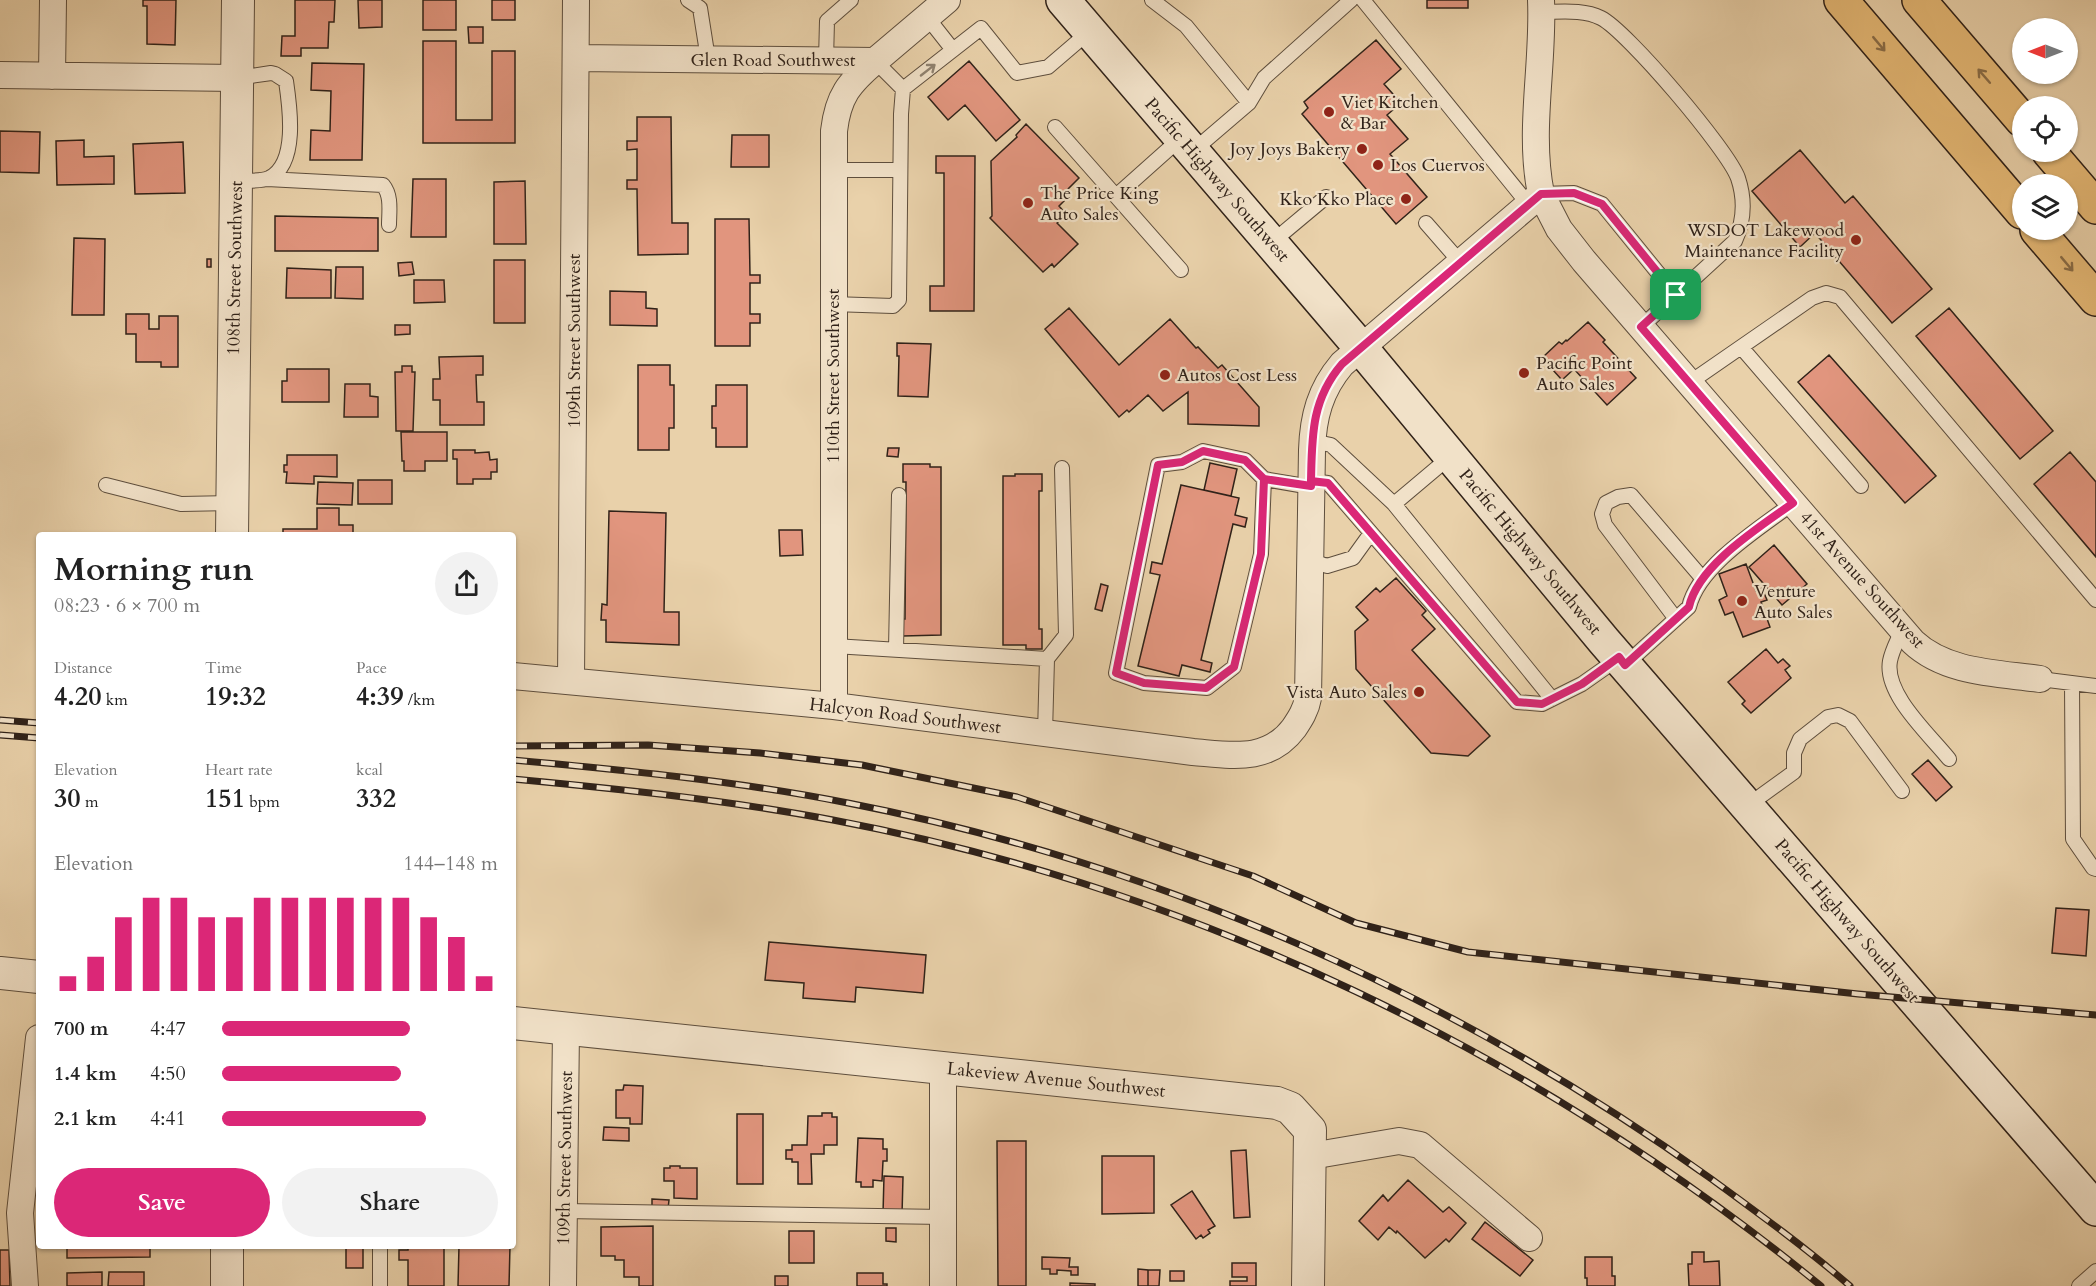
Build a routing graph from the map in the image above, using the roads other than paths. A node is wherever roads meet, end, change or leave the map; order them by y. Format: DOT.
graph roads {
  1 [pos="53,0"];
  2 [pos="238,0"];
  3 [pos="576,0"];
  4 [pos="688,0"];
  5 [pos="850,0"];
  6 [pos="947,0"];
  7 [pos="1063,0"];
  8 [pos="1152,0"];
  9 [pos="1351,0"];
  10 [pos="1363,0"];
  11 [pos="1841,0"];
  12 [pos="1919,0"];
  13 [pos="1541,6"];
  14 [pos="927,17"];
  15 [pos="1090,31"];
  16 [pos="953,50"];
  17 [pos="576,58"];
  18 [pos="708,59"];
  19 [pos="826,60"];
  20 [pos="875,61"];
  21 [pos="0,75"];
  22 [pos="52,76"];
  23 [pos="237,78"];
  24 [pos="903,89"];
  25 [pos="1249,103"];
  26 [pos="2012,108"];
  27 [pos="1055,127"];
  28 [pos="1187,145"];
  29 [pos="2058,162"];
  30 [pos="832,170"];
  31 [pos="900,170"];
  32 [pos="267,180"];
  33 [pos="236,181"];
  34 [pos="1116,196"];
  35 [pos="1326,197"];
  36 [pos="1535,200"];
  37 [pos="2012,200"];
  38 [pos="2096,207"];
  39 [pos="1426,223"];
  40 [pos="389,225"];
  41 [pos="2046,240"];
  42 [pos="1271,243"];
  43 [pos="1461,263"];
  44 [pos="1181,270"];
  45 [pos="1676,295"];
  46 [pos="2096,298"];
  47 [pos="832,304"];
  48 [pos="1641,327"];
  49 [pos="1741,347"];
  50 [pos="1361,348"];
  51 [pos="1689,383"];
  52 [pos="1312,441"];
  53 [pos="1451,456"];
  54 [pos="1062,468"];
  55 [pos="1264,479"];
  56 [pos="106,484"];
  57 [pos="1311,484"];
  58 [pos="1861,486"];
  59 [pos="899,495"];
  60 [pos="232,503"];
  61 [pos="1793,503"];
  62 [pos="1394,504"];
  63 [pos="232,532"];
  64 [pos="1371,532"];
  65 [pos="1310,560"];
  66 [pos="1703,579"];
  67 [pos="2096,600"];
  68 [pos="1676,619"];
  69 [pos="1902,630"];
  70 [pos="834,646"];
  71 [pos="896,650"];
  72 [pos="1047,659"];
  73 [pos="1622,661"];
  74 [pos="516,676"];
  75 [pos="2040,679"];
  76 [pos="571,681"];
  77 [pos="2072,683"];
  78 [pos="2096,686"];
  79 [pos="1551,699"];
  80 [pos="834,706"];
  81 [pos="1045,733"];
  82 [pos="1948,759"];
  83 [pos="1902,791"];
  84 [pos="1747,806"];
  85 [pos="2096,869"];
  86 [pos="0,973"];
  87 [pos="36,977"];
  88 [pos="516,1023"];
  89 [pos="566,1029"];
  90 [pos="36,1056"];
  91 [pos="943,1069"];
  92 [pos="1311,1156"];
  93 [pos="2096,1209"];
  94 [pos="564,1211"];
  95 [pos="10,1213"];
  96 [pos="944,1217"];
  97 [pos="1529,1238"];
  98 [pos="227,1249"];
  99 [pos="380,1249"];
  100 [pos="2096,1271"];
  101 [pos="25,1286"];
  102 [pos="227,1286"];
  103 [pos="380,1286"];
  104 [pos="564,1286"];
  105 [pos="943,1286"];
  106 [pos="1308,1286"];
  107 [pos="2079,1286"];
  1 -- 22 [label="street"];
  2 -- 23 [label="street, 108th Street Southwest"];
  3 -- 17 [label="street, 109th Street Southwest"];
  4 -- 18 [label="lane"];
  5 -- 19 [label="lane"];
  6 -- 14 [label="street, Glen Road Southwest"];
  7 -- 15 [label="main road, Pacific Highway Southwest"];
  8 -- 25 [label="lane"];
  9 -- 25 [label="lane"];
  10 -- 36 [label="lane"];
  11 -- 37 [label="highway, one-way"];
  26 -- 12 [label="highway, one-way"];
  13 -- 36 [label="street, 41st Avenue Southwest"];
  13 -- 45 [label="lane"];
  14 -- 16 [label="lane"];
  14 -- 20 [label="street, Glen Road Southwest"];
  15 -- 16 [label="lane"];
  15 -- 28 [label="main road, Pacific Highway Southwest"];
  24 -- 16 [label="lane, one-way"];
  17 -- 18 [label="street, Glen Road Southwest"];
  17 -- 76 [label="street, 109th Street Southwest"];
  18 -- 19 [label="street, Glen Road Southwest"];
  19 -- 20 [label="street, Glen Road Southwest"];
  20 -- 24 [label="lane"];
  20 -- 30 [label="street, 110th Street Southwest"];
  21 -- 22 [label="street"];
  22 -- 23 [label="street"];
  23 -- 32 [label="lane"];
  23 -- 33 [label="street, 108th Street Southwest"];
  24 -- 31 [label="lane"];
  25 -- 28 [label="lane"];
  27 -- 34 [label="lane"];
  28 -- 34 [label="lane"];
  28 -- 42 [label="main road, Pacific Highway Southwest"];
  29 -- 38 [label="highway"];
  30 -- 31 [label="lane"];
  30 -- 47 [label="street, 110th Street Southwest"];
  31 -- 47 [label="lane"];
  32 -- 33 [label="lane"];
  32 -- 40 [label="lane"];
  33 -- 60 [label="street, 108th Street Southwest"];
  34 -- 44 [label="lane"];
  35 -- 42 [label="lane"];
  36 -- 43 [label="street"];
  36 -- 45 [label="lane"];
  36 -- 48 [label="street, 41st Avenue Southwest"];
  39 -- 43 [label="lane"];
  41 -- 46 [label="highway, one-way"];
  42 -- 50 [label="main road, Pacific Highway Southwest"];
  43 -- 50 [label="street"];
  45 -- 48 [label="lane"];
  47 -- 70 [label="street, 110th Street Southwest"];
  48 -- 51 [label="street, 41st Avenue Southwest"];
  49 -- 51 [label="lane"];
  49 -- 58 [label="lane"];
  49 -- 67 [label="lane"];
  50 -- 52 [label="street"];
  50 -- 53 [label="main road, Pacific Highway Southwest"];
  51 -- 61 [label="street, 41st Avenue Southwest"];
  52 -- 57 [label="street"];
  52 -- 62 [label="lane"];
  53 -- 62 [label="lane"];
  53 -- 73 [label="main road, Pacific Highway Southwest"];
  54 -- 72 [label="lane"];
  55 -- 55 [label="lane"];
  55 -- 57 [label="lane"];
  56 -- 60 [label="lane"];
  57 -- 64 [label="lane"];
  57 -- 65 [label="street"];
  59 -- 71 [label="lane"];
  60 -- 63 [label="street, 108th Street Southwest"];
  61 -- 66 [label="lane"];
  61 -- 69 [label="street, 41st Avenue Southwest"];
  62 -- 79 [label="lane"];
  64 -- 65 [label="lane"];
  64 -- 79 [label="lane"];
  65 -- 81 [label="street, Halcyon Road Southwest"];
  66 -- 68 [label="lane"];
  66 -- 68 [label="lane"];
  68 -- 73 [label="lane"];
  69 -- 75 [label="street, 41st Avenue Southwest"];
  69 -- 82 [label="lane"];
  70 -- 71 [label="lane"];
  70 -- 80 [label="street, 110th Street Southwest"];
  71 -- 72 [label="lane"];
  72 -- 81 [label="lane"];
  73 -- 79 [label="lane"];
  73 -- 84 [label="main road, Pacific Highway Southwest"];
  74 -- 76 [label="street, Halcyon Road Southwest"];
  75 -- 77 [label="lane"];
  76 -- 80 [label="street, Halcyon Road Southwest"];
  77 -- 78 [label="lane"];
  77 -- 85 [label="lane"];
  80 -- 81 [label="street, Halcyon Road Southwest"];
  83 -- 84 [label="lane"];
  84 -- 93 [label="main road, Pacific Highway Southwest"];
  86 -- 87 [label="street"];
  88 -- 89 [label="street, Lakeview Avenue Southwest"];
  89 -- 91 [label="street, Lakeview Avenue Southwest"];
  89 -- 94 [label="street, 109th Street Southwest"];
  90 -- 95 [label="street"];
  91 -- 92 [label="street, Lakeview Avenue Southwest"];
  91 -- 96 [label="street"];
  92 -- 97 [label="street"];
  92 -- 106 [label="street, Lakeview Avenue Southwest"];
  94 -- 96 [label="lane"];
  94 -- 104 [label="street, 109th Street Southwest"];
  95 -- 101 [label="street"];
  96 -- 105 [label="street"];
  98 -- 102 [label="street"];
  99 -- 103 [label="lane"];
  100 -- 107 [label="lane"];
}
